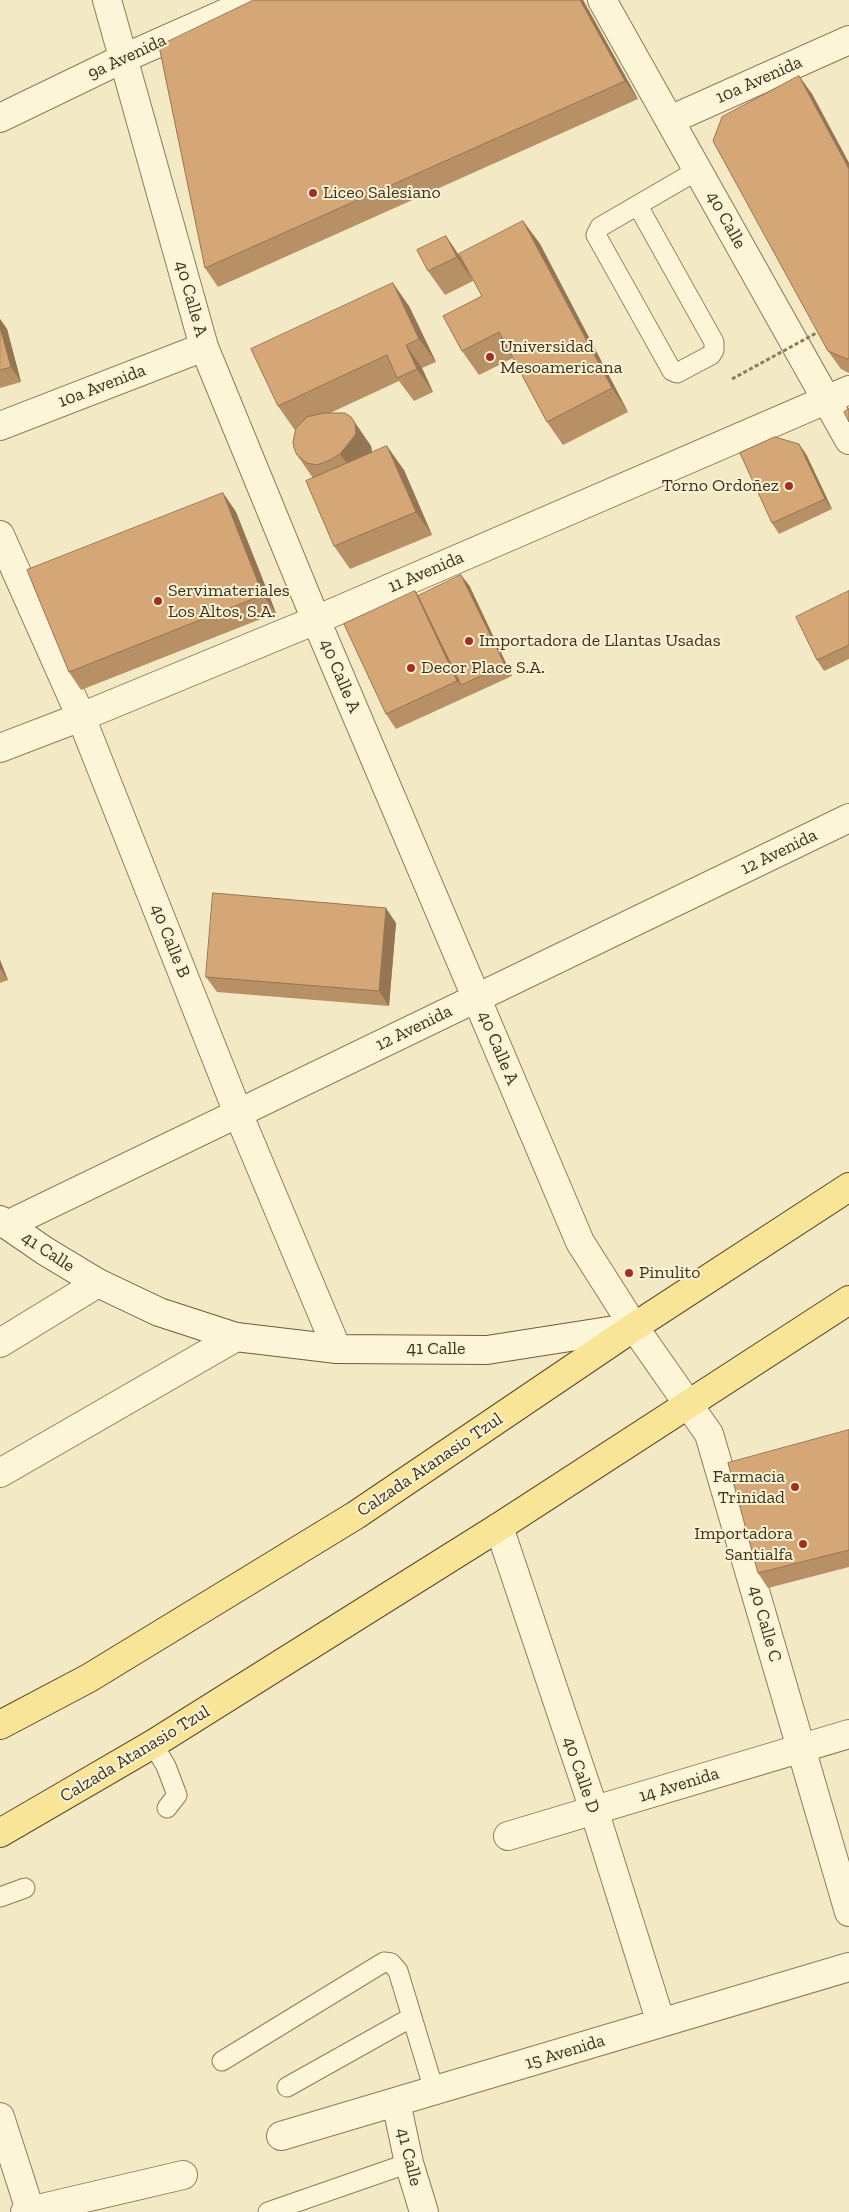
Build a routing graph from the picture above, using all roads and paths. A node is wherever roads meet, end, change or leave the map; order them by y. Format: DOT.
graph roads {
  1 [pos="106,0"];
  2 [pos="255,0"];
  3 [pos="602,0"];
  4 [pos="849,40"];
  5 [pos="122,59"];
  6 [pos="0,118"];
  7 [pos="670,120"];
  8 [pos="698,170"];
  9 [pos="638,206"];
  10 [pos="820,331"];
  11 [pos="204,347"];
  12 [pos="732,378"];
  13 [pos="838,394"];
  14 [pos="0,426"];
  15 [pos="849,440"];
  16 [pos="0,534"];
  17 [pos="316,620"];
  18 [pos="81,718"];
  19 [pos="0,748"];
  20 [pos="849,818"];
  21 [pos="477,998"];
  22 [pos="238,1113"];
  23 [pos="849,1187"];
  24 [pos="3,1223"];
  25 [pos="98,1283"];
  26 [pos="849,1300"];
  27 [pos="634,1326"];
  28 [pos="236,1337"];
  29 [pos="0,1344"];
  30 [pos="337,1349"];
  31 [pos="688,1404"];
  32 [pos="0,1473"];
  33 [pos="499,1527"];
  34 [pos="0,1725"];
  35 [pos="849,1734"];
  36 [pos="153,1744"];
  37 [pos="801,1748"];
  38 [pos="167,1808"];
  39 [pos="594,1810"];
  40 [pos="0,1833"];
  41 [pos="508,1836"];
  42 [pos="25,1888"];
  43 [pos="0,1897"];
  44 [pos="849,1912"];
  45 [pos="849,1967"];
  46 [pos="412,2017"];
  47 [pos="661,2023"];
  48 [pos="222,2061"];
  49 [pos="287,2087"];
  50 [pos="434,2090"];
  51 [pos="396,2102"];
  52 [pos="0,2117"];
  53 [pos="281,2136"];
  54 [pos="410,2163"];
  55 [pos="183,2175"];
  56 [pos="27,2211"];
  57 [pos="268,2212"];
  58 [pos="424,2212"];
  1 -- 5 [label="street, 40 Calle A"];
  2 -- 5 [label="street, 9a Avenida"];
  3 -- 7 [label="street, 40 Calle"];
  4 -- 7 [label="street, 10a Avenida"];
  5 -- 6 [label="street, 9a Avenida"];
  5 -- 11 [label="street, 40 Calle A"];
  7 -- 8 [label="street, 40 Calle"];
  8 -- 9 [label="lane"];
  8 -- 13 [label="street, 40 Calle"];
  9 -- 9 [label="lane"];
  10 -- 12 [label="path, bridge"];
  11 -- 14 [label="street, 10a Avenida"];
  11 -- 17 [label="street, 40 Calle A"];
  13 -- 15 [label="street, 40 Calle"];
  13 -- 17 [label="street, 11 Avenida"];
  16 -- 18 [label="street, 40 Calle B"];
  17 -- 18 [label="street, 11 Avenida"];
  17 -- 21 [label="street, 40 Calle A"];
  18 -- 19 [label="street, 11 Avenida"];
  18 -- 22 [label="street, 40 Calle B"];
  20 -- 21 [label="street, 12 Avenida"];
  21 -- 22 [label="street, 12 Avenida"];
  21 -- 27 [label="street, 40 Calle A"];
  22 -- 24 [label="street, 12 Avenida"];
  22 -- 30 [label="street, 40 Calle B"];
  23 -- 27 [label="main road, Calzada Atanasio Tzul"];
  24 -- 25 [label="street, 41 Calle"];
  25 -- 28 [label="street, 41 Calle"];
  25 -- 29 [label="street"];
  26 -- 31 [label="main road, Calzada Atanasio Tzul"];
  27 -- 30 [label="street, 41 Calle"];
  27 -- 31 [label="street, 40 Calle C"];
  27 -- 34 [label="main road, Calzada Atanasio Tzul"];
  28 -- 30 [label="street, 41 Calle"];
  28 -- 32 [label="street"];
  31 -- 33 [label="main road, Calzada Atanasio Tzul"];
  31 -- 37 [label="street, 40 Calle C"];
  33 -- 36 [label="main road, Calzada Atanasio Tzul"];
  33 -- 39 [label="street, 40 Calle D"];
  35 -- 37 [label="street, 14 Avenida"];
  36 -- 38 [label="lane"];
  36 -- 40 [label="main road, Calzada Atanasio Tzul"];
  37 -- 39 [label="street, 14 Avenida"];
  37 -- 44 [label="street, 40 Calle C"];
  39 -- 41 [label="street, 14 Avenida"];
  39 -- 47 [label="street, 40 Calle D"];
  42 -- 43 [label="lane"];
  45 -- 47 [label="street, 15 Avenida"];
  46 -- 48 [label="lane"];
  46 -- 49 [label="lane"];
  46 -- 50 [label="lane"];
  47 -- 50 [label="street, 15 Avenida"];
  50 -- 51 [label="street, 15 Avenida"];
  51 -- 53 [label="street, 15 Avenida"];
  51 -- 54 [label="street, 41 Calle"];
  52 -- 56 [label="street"];
  54 -- 57 [label="lane"];
  54 -- 58 [label="street, 41 Calle"];
  55 -- 56 [label="street"];
}
